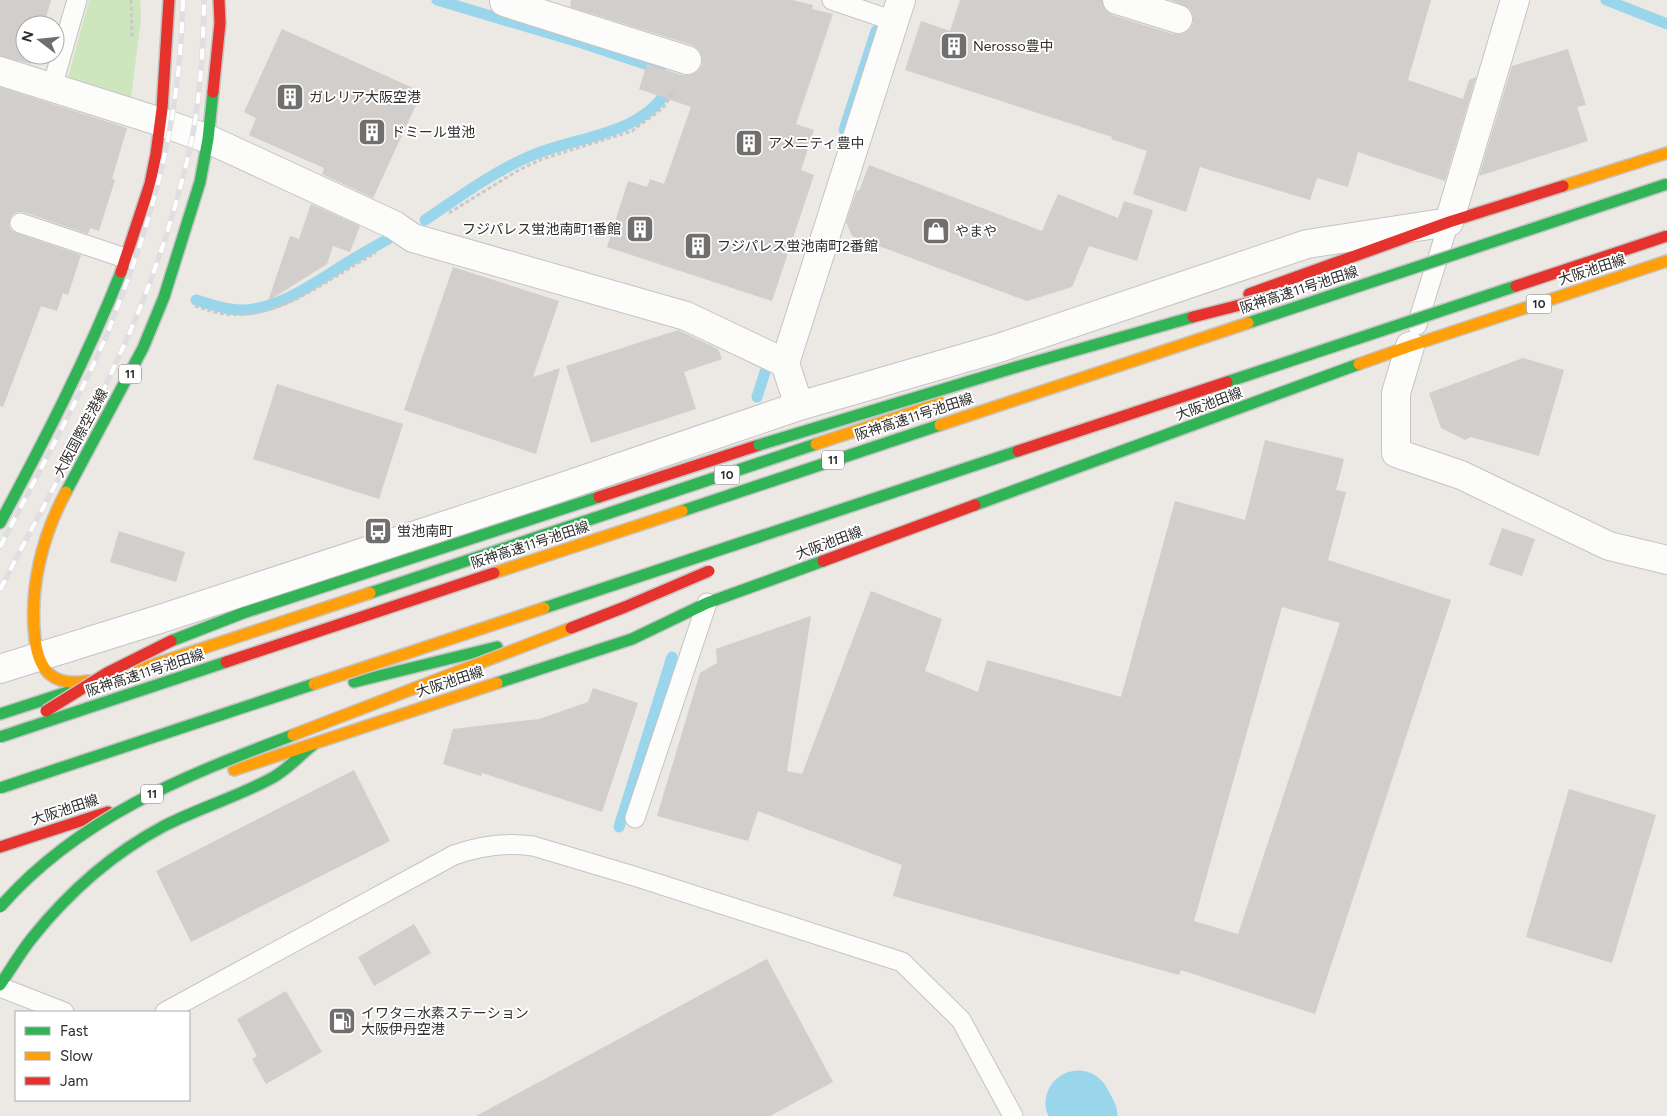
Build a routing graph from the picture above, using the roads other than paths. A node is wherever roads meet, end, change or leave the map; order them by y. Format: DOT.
graph roads {
  1 [pos="77,0"];
  2 [pos="168,0"];
  3 [pos="219,0"];
  4 [pos="504,0"];
  5 [pos="832,0"];
  6 [pos="1117,0"];
  7 [pos="1515,0"];
  8 [pos="898,11"];
  9 [pos="1178,18"];
  10 [pos="687,60"];
  11 [pos="0,71"];
  12 [pos="52,88"];
  13 [pos="161,122"];
  14 [pos="208,139"];
  15 [pos="1667,153"];
  16 [pos="1667,184"];
  17 [pos="1450,222"];
  18 [pos="20,223"];
  19 [pos="1667,236"];
  20 [pos="1500,239"];
  21 [pos="126,258"];
  22 [pos="1667,262"];
  23 [pos="1350,277"];
  24 [pos="1293,291"];
  25 [pos="1410,346"];
  26 [pos="785,363"];
  27 [pos="798,406"];
  28 [pos="890,494"];
  29 [pos="0,522"];
  30 [pos="771,544"];
  31 [pos="1667,560"];
  32 [pos="716,568"];
  33 [pos="707,603"];
  34 [pos="632,639"];
  35 [pos="38,658"];
  36 [pos="0,669"];
  37 [pos="108,679"];
  38 [pos="0,714"];
  39 [pos="0,737"];
  40 [pos="314,744"];
  41 [pos="0,747"];
  42 [pos="0,789"];
  43 [pos="635,818"];
  44 [pos="0,847"];
  45 [pos="0,907"];
  46 [pos="0,986"];
  47 [pos="62,1011"];
  48 [pos="166,1011"];
  49 [pos="1013,1116"];
  1 -- 12 [label="lane"];
  2 -- 13 [label="main road"];
  3 -- 14 [label="main road, 大阪国際空港線 / 11"];
  4 -- 10 [label="street"];
  5 -- 8 [label="lane"];
  6 -- 9 [label="street"];
  7 -- 17 [label="street"];
  8 -- 26 [label="street"];
  11 -- 12 [label="street"];
  12 -- 13 [label="street"];
  13 -- 14 [label="street"];
  13 -- 21 [label="main road"];
  14 -- 26 [label="street"];
  14 -- 35 [label="main road, 大阪国際空港線 / 11"];
  15 -- 17 [label="main road, 10"];
  16 -- 20 [label="main road, 阪神高速11号池田線 / 11, bridge"];
  17 -- 25 [label="lane"];
  17 -- 27 [label="street"];
  17 -- 37 [label="main road, 10"];
  18 -- 21 [label="lane"];
  19 -- 28 [label="main road, bridge"];
  20 -- 23 [label="main road, 11, bridge"];
  20 -- 39 [label="main road, 阪神高速11号池田線 / 11, bridge"];
  21 -- 29 [label="main road"];
  22 -- 25 [label="main road, 大阪池田線 / 10"];
  24 -- 41 [label="main road, bridge"];
  25 -- 31 [label="street"];
  25 -- 33 [label="main road, 大阪池田線 / 10"];
  26 -- 27 [label="street"];
  27 -- 35 [label="street"];
  28 -- 30 [label="main road, bridge"];
  28 -- 42 [label="main road, bridge"];
  32 -- 45 [label="main road, 11, bridge"];
  33 -- 34 [label="main road, 大阪池田線 / 10"];
  33 -- 43 [label="lane"];
  34 -- 40 [label="main road, 大阪池田線 / 10"];
  34 -- 42 [label="main road"];
  35 -- 36 [label="street"];
  35 -- 37 [label="main road, 大阪国際空港線 / 11"];
  37 -- 38 [label="main road, 10"];
  40 -- 44 [label="main road, 大阪池田線 / 10"];
  40 -- 46 [label="main road"];
  46 -- 47 [label="lane"];
  48 -- 49 [label="lane"];
}
